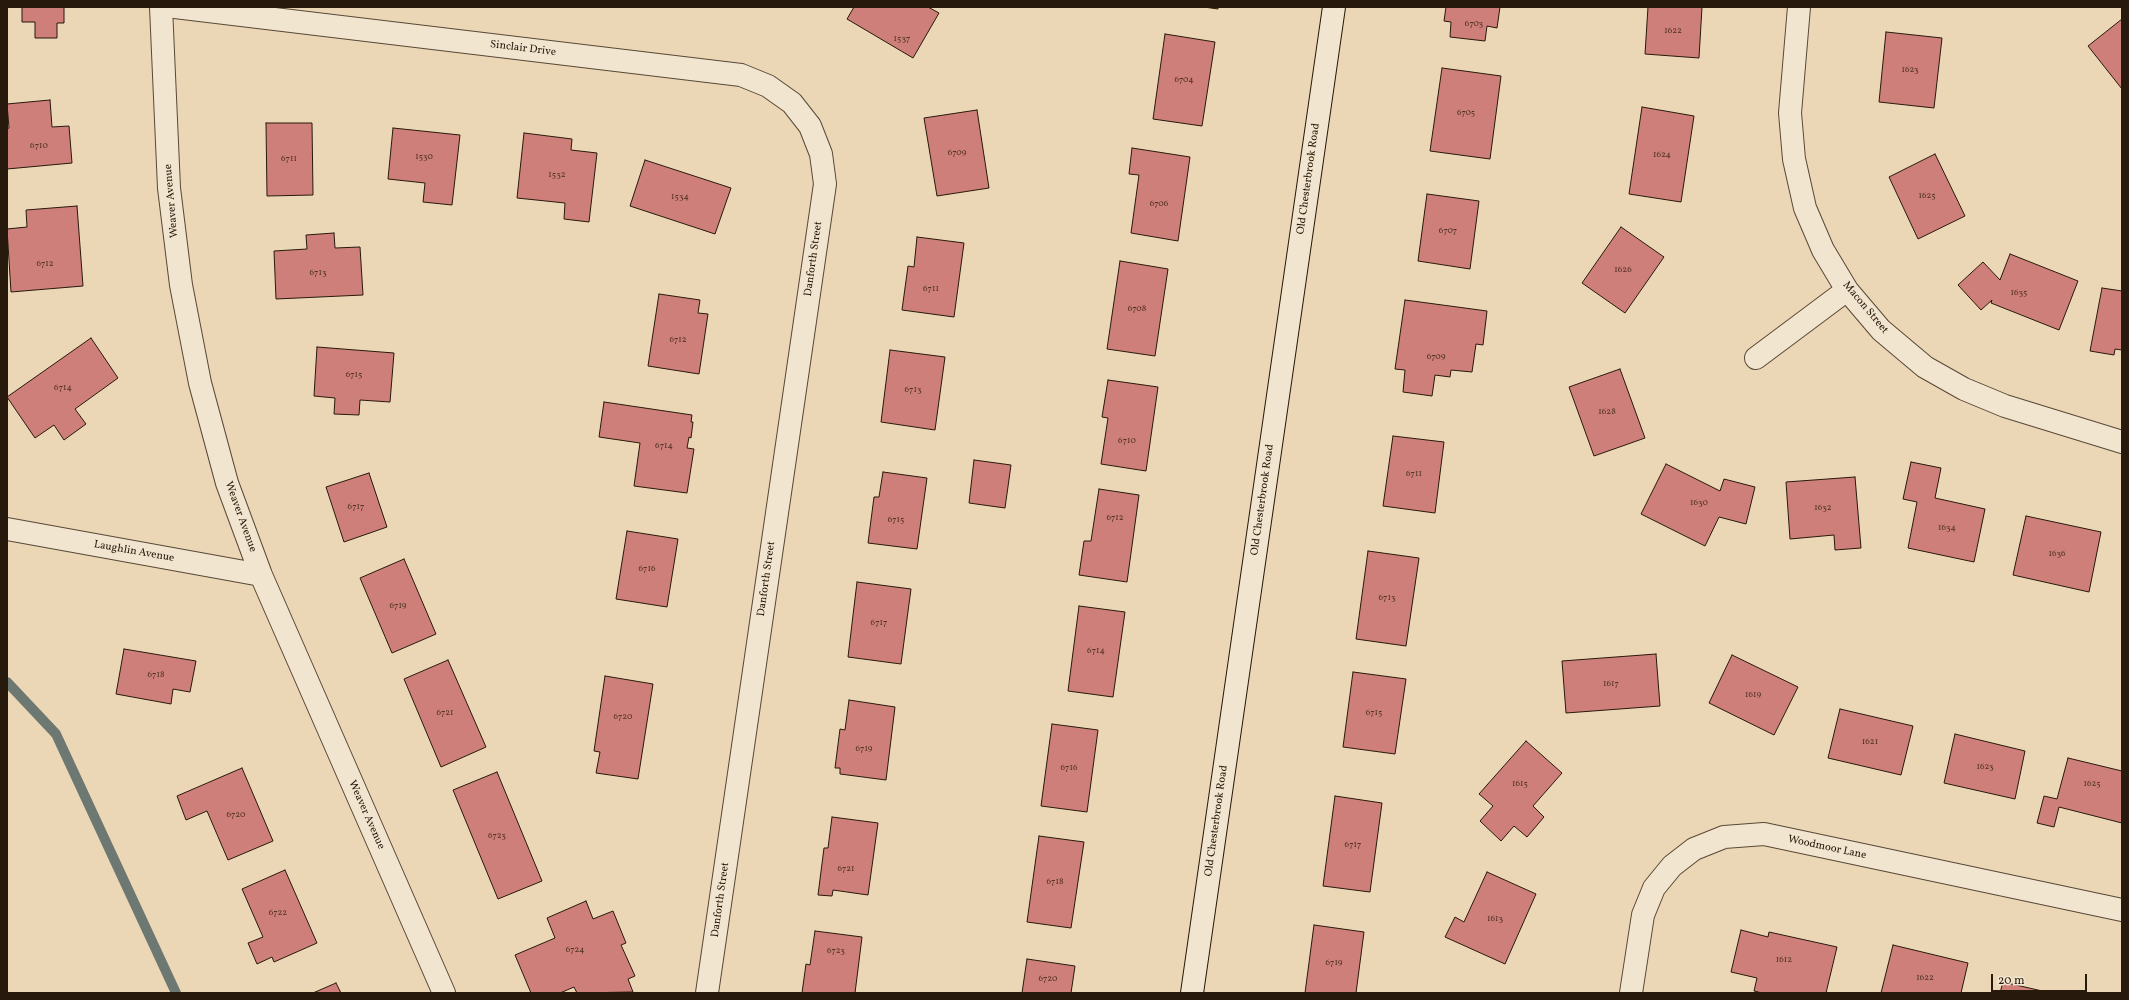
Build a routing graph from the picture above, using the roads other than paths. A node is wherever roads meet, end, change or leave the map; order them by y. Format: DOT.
graph roads {
  1 [pos="161,7"];
  2 [pos="175,7"];
  3 [pos="1334,7"];
  4 [pos="1799,7"];
  5 [pos="823,166"];
  6 [pos="1847,290"];
  7 [pos="1756,358"];
  8 [pos="2122,442"];
  9 [pos="7,530"];
  10 [pos="261,575"];
  11 [pos="2122,910"];
  12 [pos="444,993"];
  13 [pos="707,993"];
  14 [pos="1192,993"];
  15 [pos="1632,993"];
  1 -- 10 [label="street, Weaver Avenue"];
  2 -- 5 [label="street, Sinclair Drive"];
  3 -- 14 [label="street, Old Chesterbrook Road"];
  4 -- 6 [label="street, Macon Street"];
  5 -- 13 [label="street, Danforth Street"];
  6 -- 7 [label="street"];
  6 -- 8 [label="street, Macon Street"];
  9 -- 10 [label="street, Laughlin Avenue"];
  10 -- 12 [label="street, Weaver Avenue"];
  11 -- 15 [label="street, Woodmoor Lane"];
}
